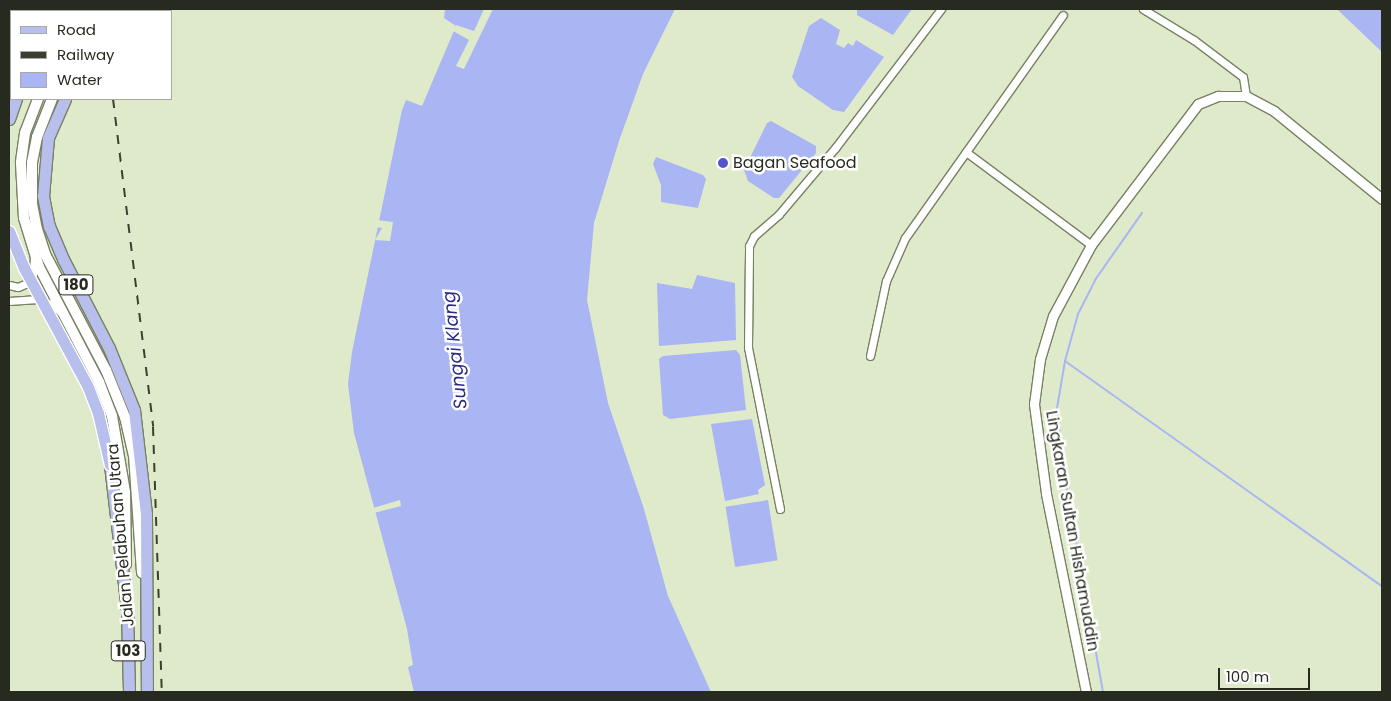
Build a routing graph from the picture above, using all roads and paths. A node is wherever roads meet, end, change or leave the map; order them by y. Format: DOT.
graph roads {
  1 [pos="941,9"];
  2 [pos="1143,9"];
  3 [pos="1063,15"];
  4 [pos="1246,96"];
  5 [pos="16,100"];
  6 [pos="38,100"];
  7 [pos="52,100"];
  8 [pos="65,100"];
  9 [pos="9,119"];
  10 [pos="966,152"];
  11 [pos="1382,199"];
  12 [pos="9,231"];
  13 [pos="1091,245"];
  14 [pos="34,254"];
  15 [pos="9,285"];
  16 [pos="9,301"];
  17 [pos="70,324"];
  18 [pos="870,356"];
  19 [pos="780,509"];
  20 [pos="127,609"];
  21 [pos="144,614"];
  22 [pos="129,692"];
  23 [pos="146,692"];
  24 [pos="1086,692"];
  1 -- 19 [label="street"];
  2 -- 4 [label="street"];
  3 -- 10 [label="street"];
  4 -- 11 [label="street, Lingkaran Sultan Hishamuddin"];
  4 -- 13 [label="street, Lingkaran Sultan Hishamuddin"];
  5 -- 9 [label="main road"];
  6 -- 14 [label="main road, Jalan Pelabuhan Utara / 103"];
  7 -- 21 [label="main road, Jalan Pelabuhan Utara / 103"];
  8 -- 21 [label="main road, 180"];
  10 -- 13 [label="street"];
  10 -- 18 [label="street"];
  12 -- 20 [label="main road, 180, bridge"];
  13 -- 24 [label="street, Lingkaran Sultan Hishamuddin"];
  14 -- 15 [label="street"];
  14 -- 17 [label="main road, Jalan Pelabuhan Utara / 103"];
  16 -- 17 [label="street"];
  17 -- 20 [label="main road, Jalan Pelabuhan Utara / 103"];
  20 -- 22 [label="main road, Jalan Pelabuhan Utara / 103"];
  21 -- 23 [label="main road, Jalan Pelabuhan Utara / 103"];
}
